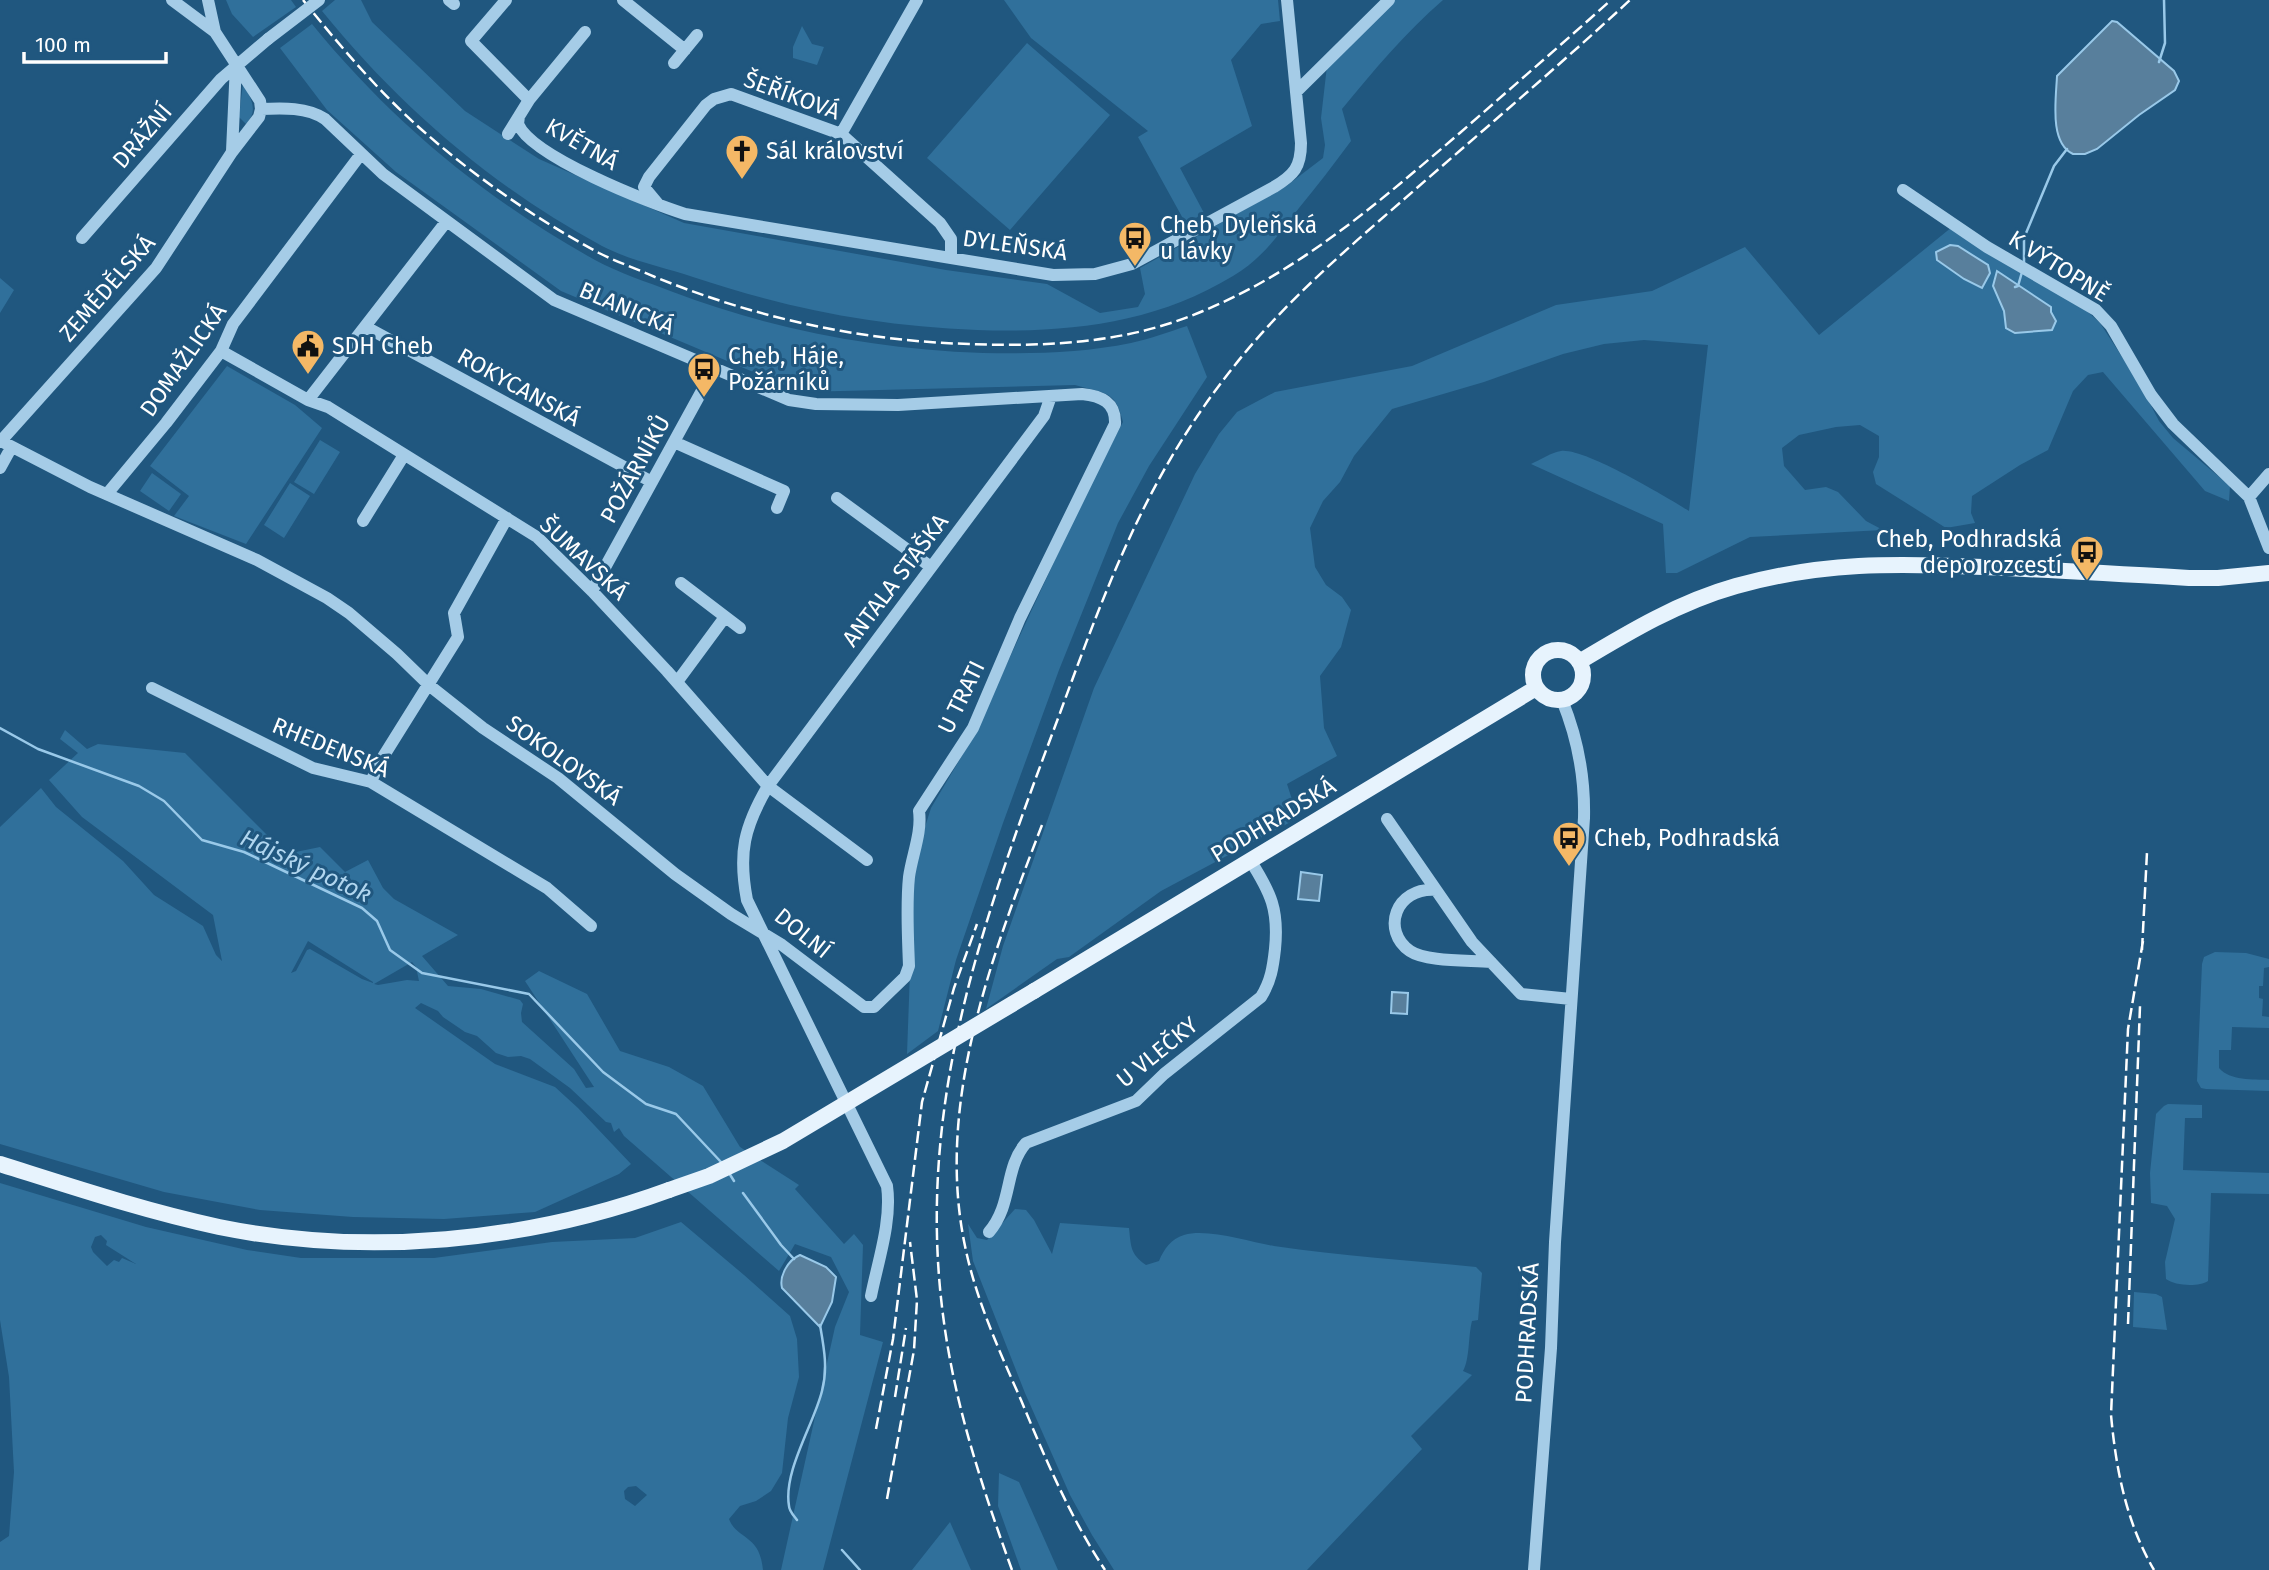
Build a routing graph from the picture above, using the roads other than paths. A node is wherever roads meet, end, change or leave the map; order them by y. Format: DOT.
graph roads {
  1 [pos="172,0"];
  2 [pos="208,0"];
  3 [pos="319,0"];
  4 [pos="506,0"];
  5 [pos="623,0"];
  6 [pos="917,0"];
  7 [pos="1287,0"];
  8 [pos="1390,0"];
  9 [pos="215,32"];
  10 [pos="585,32"];
  11 [pos="697,35"];
  12 [pos="685,50"];
  13 [pos="674,63"];
  14 [pos="236,64"];
  15 [pos="1297,91"];
  16 [pos="529,100"];
  17 [pos="261,109"];
  18 [pos="519,116"];
  19 [pos="508,134"];
  20 [pos="841,134"];
  21 [pos="232,152"];
  22 [pos="360,154"];
  23 [pos="644,187"];
  24 [pos="1903,190"];
  25 [pos="629,194"];
  26 [pos="660,206"];
  27 [pos="446,222"];
  28 [pos="82,238"];
  29 [pos="951,258"];
  30 [pos="366,327"];
  31 [pos="221,351"];
  32 [pos="715,367"];
  33 [pos="1051,396"];
  34 [pos="309,400"];
  35 [pos="1111,406"];
  36 [pos="674,442"];
  37 [pos="4,444"];
  38 [pos="404,455"];
  39 [pos="0,468"];
  40 [pos="2269,474"];
  41 [pos="652,482"];
  42 [pos="107,494"];
  43 [pos="2249,497"];
  44 [pos="836,498"];
  45 [pos="777,508"];
  46 [pos="507,518"];
  47 [pos="363,521"];
  48 [pos="2269,548"];
  49 [pos="931,567"];
  50 [pos="2269,573"];
  51 [pos="681,583"];
  52 [pos="592,591"];
  53 [pos="725,617"];
  54 [pos="740,628"];
  55 [pos="1579,662"];
  56 [pos="677,682"];
  57 [pos="430,686"];
  58 [pos="152,688"];
  59 [pos="1536,688"];
  60 [pos="1562,700"];
  61 [pos="372,782"];
  62 [pos="768,786"];
  63 [pos="1387,819"];
  64 [pos="867,860"];
  65 [pos="1250,860"];
  66 [pos="1436,890"];
  67 [pos="591,926"];
  68 [pos="760,930"];
  69 [pos="1491,962"];
  70 [pos="1571,999"];
  71 [pos="874,1007"];
  72 [pos="0,1164"];
  73 [pos="989,1232"];
  74 [pos="872,1296"];
  75 [pos="1534,1570"];
  1 -- 9 [label="street"];
  2 -- 9 [label="street"];
  3 -- 14 [label="street, DRÁŽNÍ, bridge"];
  4 -- 16 [label="street"];
  5 -- 12 [label="street"];
  6 -- 20 [label="street"];
  7 -- 15 [label="street, DYLEŇSKÁ"];
  8 -- 15 [label="street"];
  9 -- 14 [label="street"];
  10 -- 16 [label="street, KVĚTNÁ"];
  11 -- 12 [label="street"];
  12 -- 13 [label="street"];
  14 -- 17 [label="street"];
  14 -- 21 [label="street"];
  14 -- 28 [label="street, DRÁŽNÍ"];
  15 -- 29 [label="street, DYLEŇSKÁ"];
  16 -- 18 [label="street, KVĚTNÁ"];
  17 -- 21 [label="street, ZEMĚDĚLSKÁ"];
  17 -- 22 [label="street, BLANICKÁ"];
  18 -- 19 [label="street"];
  18 -- 25 [label="street, KVĚTNÁ"];
  20 -- 23 [label="street, ŠEŘÍKOVÁ"];
  20 -- 29 [label="street, ŠEŘÍKOVÁ"];
  21 -- 37 [label="street, ZEMĚDĚLSKÁ"];
  22 -- 27 [label="street, BLANICKÁ"];
  22 -- 31 [label="street, DOMAŽLICKÁ"];
  23 -- 25 [label="street, ŠEŘÍKOVÁ"];
  23 -- 26 [label="street"];
  24 -- 43 [label="street, K VÝTOPNĚ"];
  25 -- 26 [label="street, KVĚTNÁ"];
  26 -- 29 [label="street, DYLEŇSKÁ"];
  27 -- 30 [label="street"];
  27 -- 32 [label="street, BLANICKÁ"];
  30 -- 34 [label="street"];
  30 -- 41 [label="street, ROKYCANSKÁ"];
  31 -- 34 [label="street, ŠUMAVSKÁ"];
  31 -- 42 [label="street, DOMAŽLICKÁ"];
  32 -- 33 [label="street, BLANICKÁ"];
  32 -- 36 [label="street, POŽÁRNÍKŮ"];
  33 -- 35 [label="street, BLANICKÁ"];
  33 -- 49 [label="street, ANTALA STAŠKA"];
  34 -- 38 [label="street, ŠUMAVSKÁ"];
  35 -- 71 [label="street, U TRATI"];
  36 -- 41 [label="street, POŽÁRNÍKŮ"];
  36 -- 45 [label="street"];
  37 -- 39 [label="street, ZEMĚDĚLSKÁ"];
  37 -- 42 [label="street"];
  38 -- 46 [label="street, ŠUMAVSKÁ"];
  38 -- 47 [label="street"];
  40 -- 43 [label="street"];
  41 -- 52 [label="street, POŽÁRNÍKŮ"];
  42 -- 57 [label="street, SOKOLOVSKÁ"];
  43 -- 48 [label="street"];
  44 -- 49 [label="street"];
  46 -- 52 [label="street, ŠUMAVSKÁ"];
  46 -- 57 [label="street"];
  49 -- 62 [label="street, ANTALA STAŠKA"];
  50 -- 55 [label="main road"];
  51 -- 53 [label="street"];
  52 -- 56 [label="street, ŠUMAVSKÁ"];
  53 -- 54 [label="street"];
  53 -- 56 [label="street"];
  55 -- 59 [label="main road"];
  55 -- 60 [label="main road"];
  56 -- 62 [label="street, ŠUMAVSKÁ"];
  57 -- 61 [label="street"];
  57 -- 68 [label="street, SOKOLOVSKÁ"];
  58 -- 61 [label="street, RHEDENSKÁ"];
  59 -- 60 [label="main road"];
  59 -- 65 [label="main road, PODHRADSKÁ"];
  60 -- 70 [label="street, PODHRADSKÁ"];
  61 -- 67 [label="street, RHEDENSKÁ"];
  62 -- 64 [label="street, ŠUMAVSKÁ"];
  62 -- 68 [label="street, DOLNÍ"];
  63 -- 66 [label="street"];
  65 -- 72 [label="main road, PODHRADSKÁ, bridge"];
  65 -- 73 [label="street, U VLEČKY"];
  66 -- 69 [label="street"];
  66 -- 69 [label="street"];
  68 -- 71 [label="street, DOLNÍ"];
  68 -- 74 [label="street"];
  69 -- 70 [label="street"];
  70 -- 75 [label="street, PODHRADSKÁ"];
}
